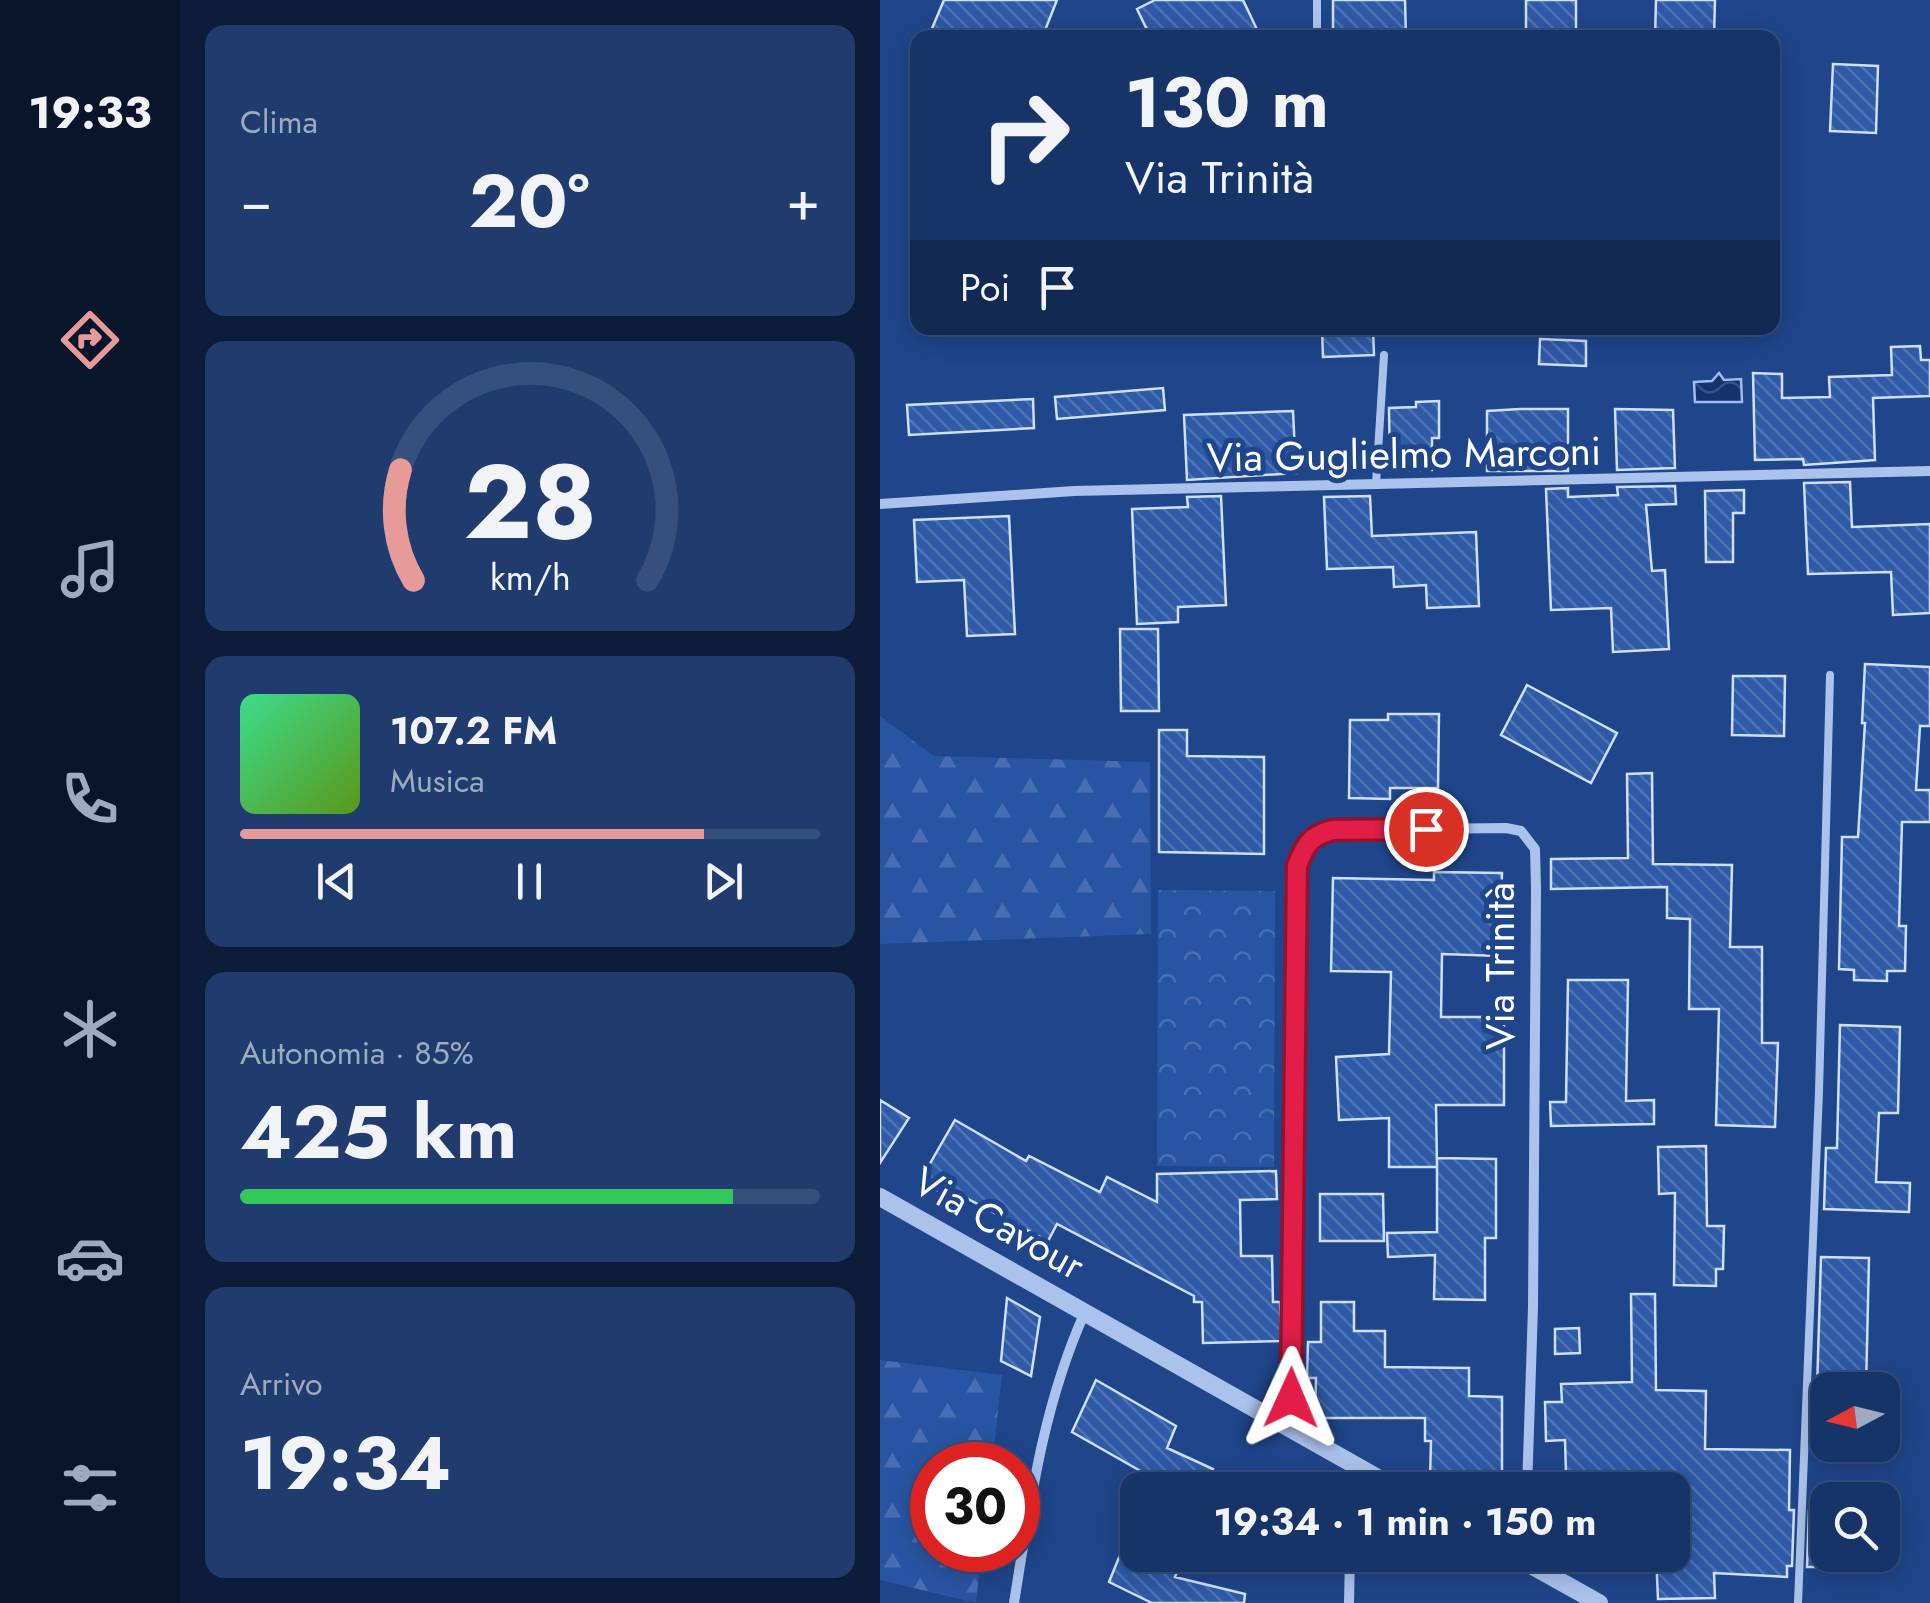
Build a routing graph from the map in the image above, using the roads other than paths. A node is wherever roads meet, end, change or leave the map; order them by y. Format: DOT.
graph roads {
  1 [pos="1317,0"];
  2 [pos="1317,30"];
  3 [pos="1384,355"];
  4 [pos="1930,471"];
  5 [pos="1376,484"];
  6 [pos="880,504"];
  7 [pos="1830,675"];
  8 [pos="880,1197"];
  9 [pos="1085,1311"];
  10 [pos="1285,1426"];
  11 [pos="1350,1463"];
  12 [pos="1350,1472"];
  13 [pos="1366,1472"];
  14 [pos="1528,1472"];
  15 [pos="1350,1572"];
  16 [pos="1537,1572"];
  17 [pos="1568,1595"];
  18 [pos="1014,1603"];
  19 [pos="1349,1603"];
  20 [pos="1599,1603"];
  21 [pos="1798,1603"];
  1 -- 2 [label="lane"];
  3 -- 5 [label="lane"];
  4 -- 5 [label="street, Via Guglielmo Marconi"];
  5 -- 6 [label="street, Via Guglielmo Marconi"];
  7 -- 21 [label="lane"];
  8 -- 9 [label="street, Via Cavour"];
  9 -- 10 [label="street"];
  9 -- 18 [label="street"];
  10 -- 11 [label="street"];
  10 -- 14 [label="street, Via Trinità"];
  11 -- 12 [label="street"];
  11 -- 13 [label="street"];
  15 -- 19 [label="street"];
  16 -- 17 [label="street"];
  17 -- 20 [label="street"];
}
